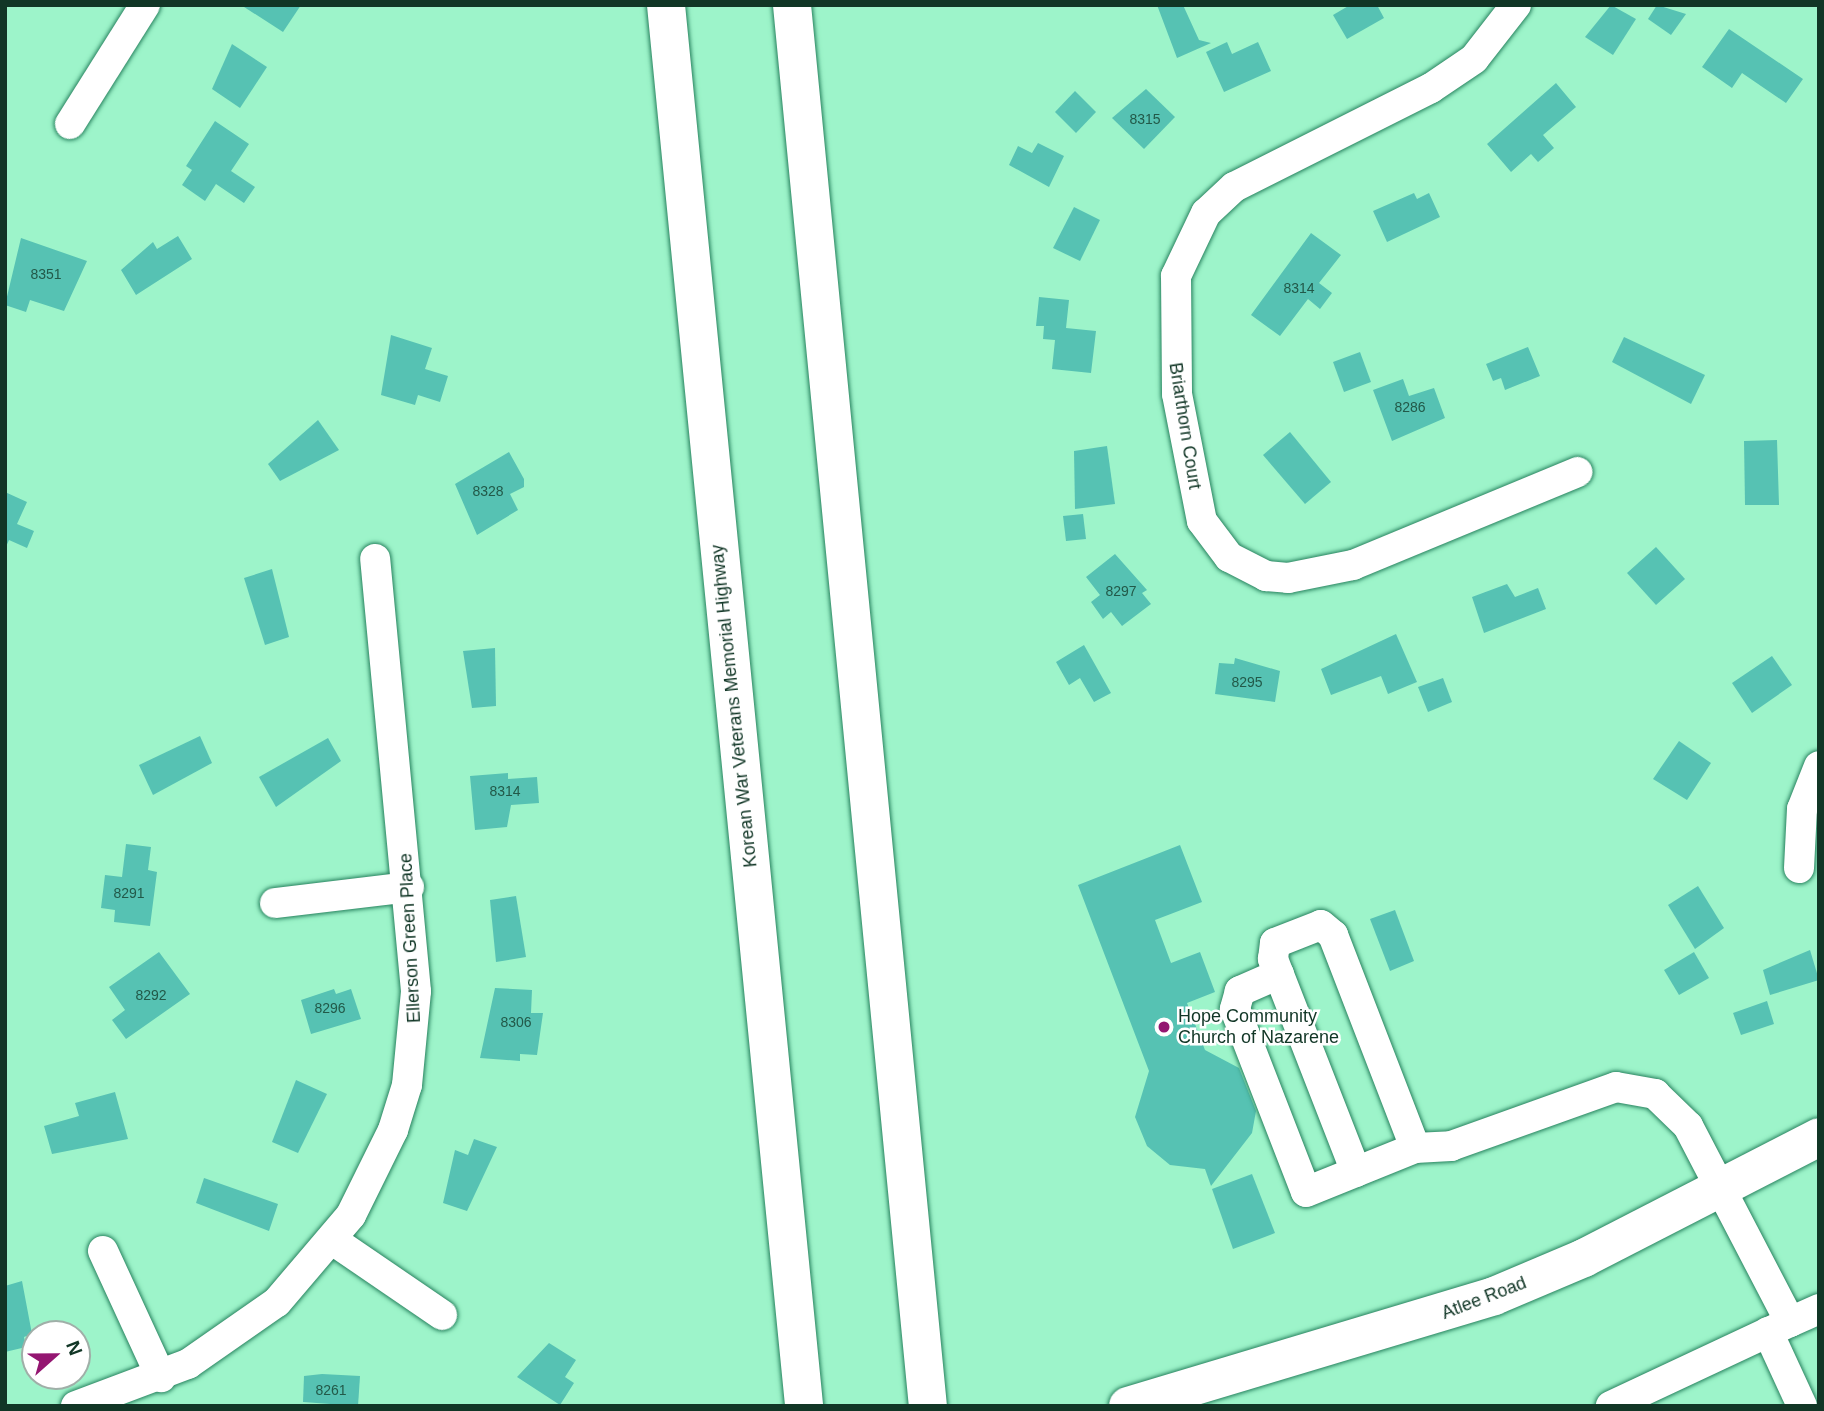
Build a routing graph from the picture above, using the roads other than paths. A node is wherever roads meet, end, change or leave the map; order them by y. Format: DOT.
graph roads {
  1 [pos="145,5"];
  2 [pos="666,5"];
  3 [pos="792,5"];
  4 [pos="1516,5"];
  5 [pos="69,124"];
  6 [pos="1577,472"];
  7 [pos="375,559"];
  8 [pos="1819,765"];
  9 [pos="1799,868"];
  10 [pos="409,887"];
  11 [pos="275,903"];
  12 [pos="1279,974"];
  13 [pos="1819,1136"];
  14 [pos="1415,1148"];
  15 [pos="1356,1172"];
  16 [pos="1725,1189"];
  17 [pos="334,1241"];
  18 [pos="103,1251"];
  19 [pos="1819,1309"];
  20 [pos="442,1315"];
  21 [pos="1779,1327"];
  22 [pos="161,1377"];
  23 [pos="76,1406"];
  24 [pos="804,1406"];
  25 [pos="928,1406"];
  26 [pos="1128,1406"];
  27 [pos="1611,1406"];
  28 [pos="1802,1406"];
  1 -- 5 [label="street"];
  2 -- 24 [label="main road, Korean War Veterans Memorial Highway"];
  3 -- 25 [label="main road"];
  4 -- 6 [label="street, Briarthorn Court"];
  7 -- 10 [label="street, Ellerson Green Place"];
  8 -- 9 [label="street"];
  10 -- 11 [label="street"];
  10 -- 17 [label="street, Ellerson Green Place"];
  12 -- 14 [label="street"];
  12 -- 15 [label="street"];
  12 -- 15 [label="street"];
  13 -- 16 [label="main road, Atlee Road"];
  14 -- 15 [label="street"];
  14 -- 16 [label="street"];
  16 -- 21 [label="street"];
  16 -- 26 [label="main road, Atlee Road"];
  17 -- 20 [label="street"];
  17 -- 22 [label="street, Ellerson Green Place"];
  18 -- 22 [label="street"];
  19 -- 21 [label="street"];
  21 -- 27 [label="street"];
  21 -- 28 [label="street"];
  22 -- 23 [label="street, Ellerson Green Place"];
}
